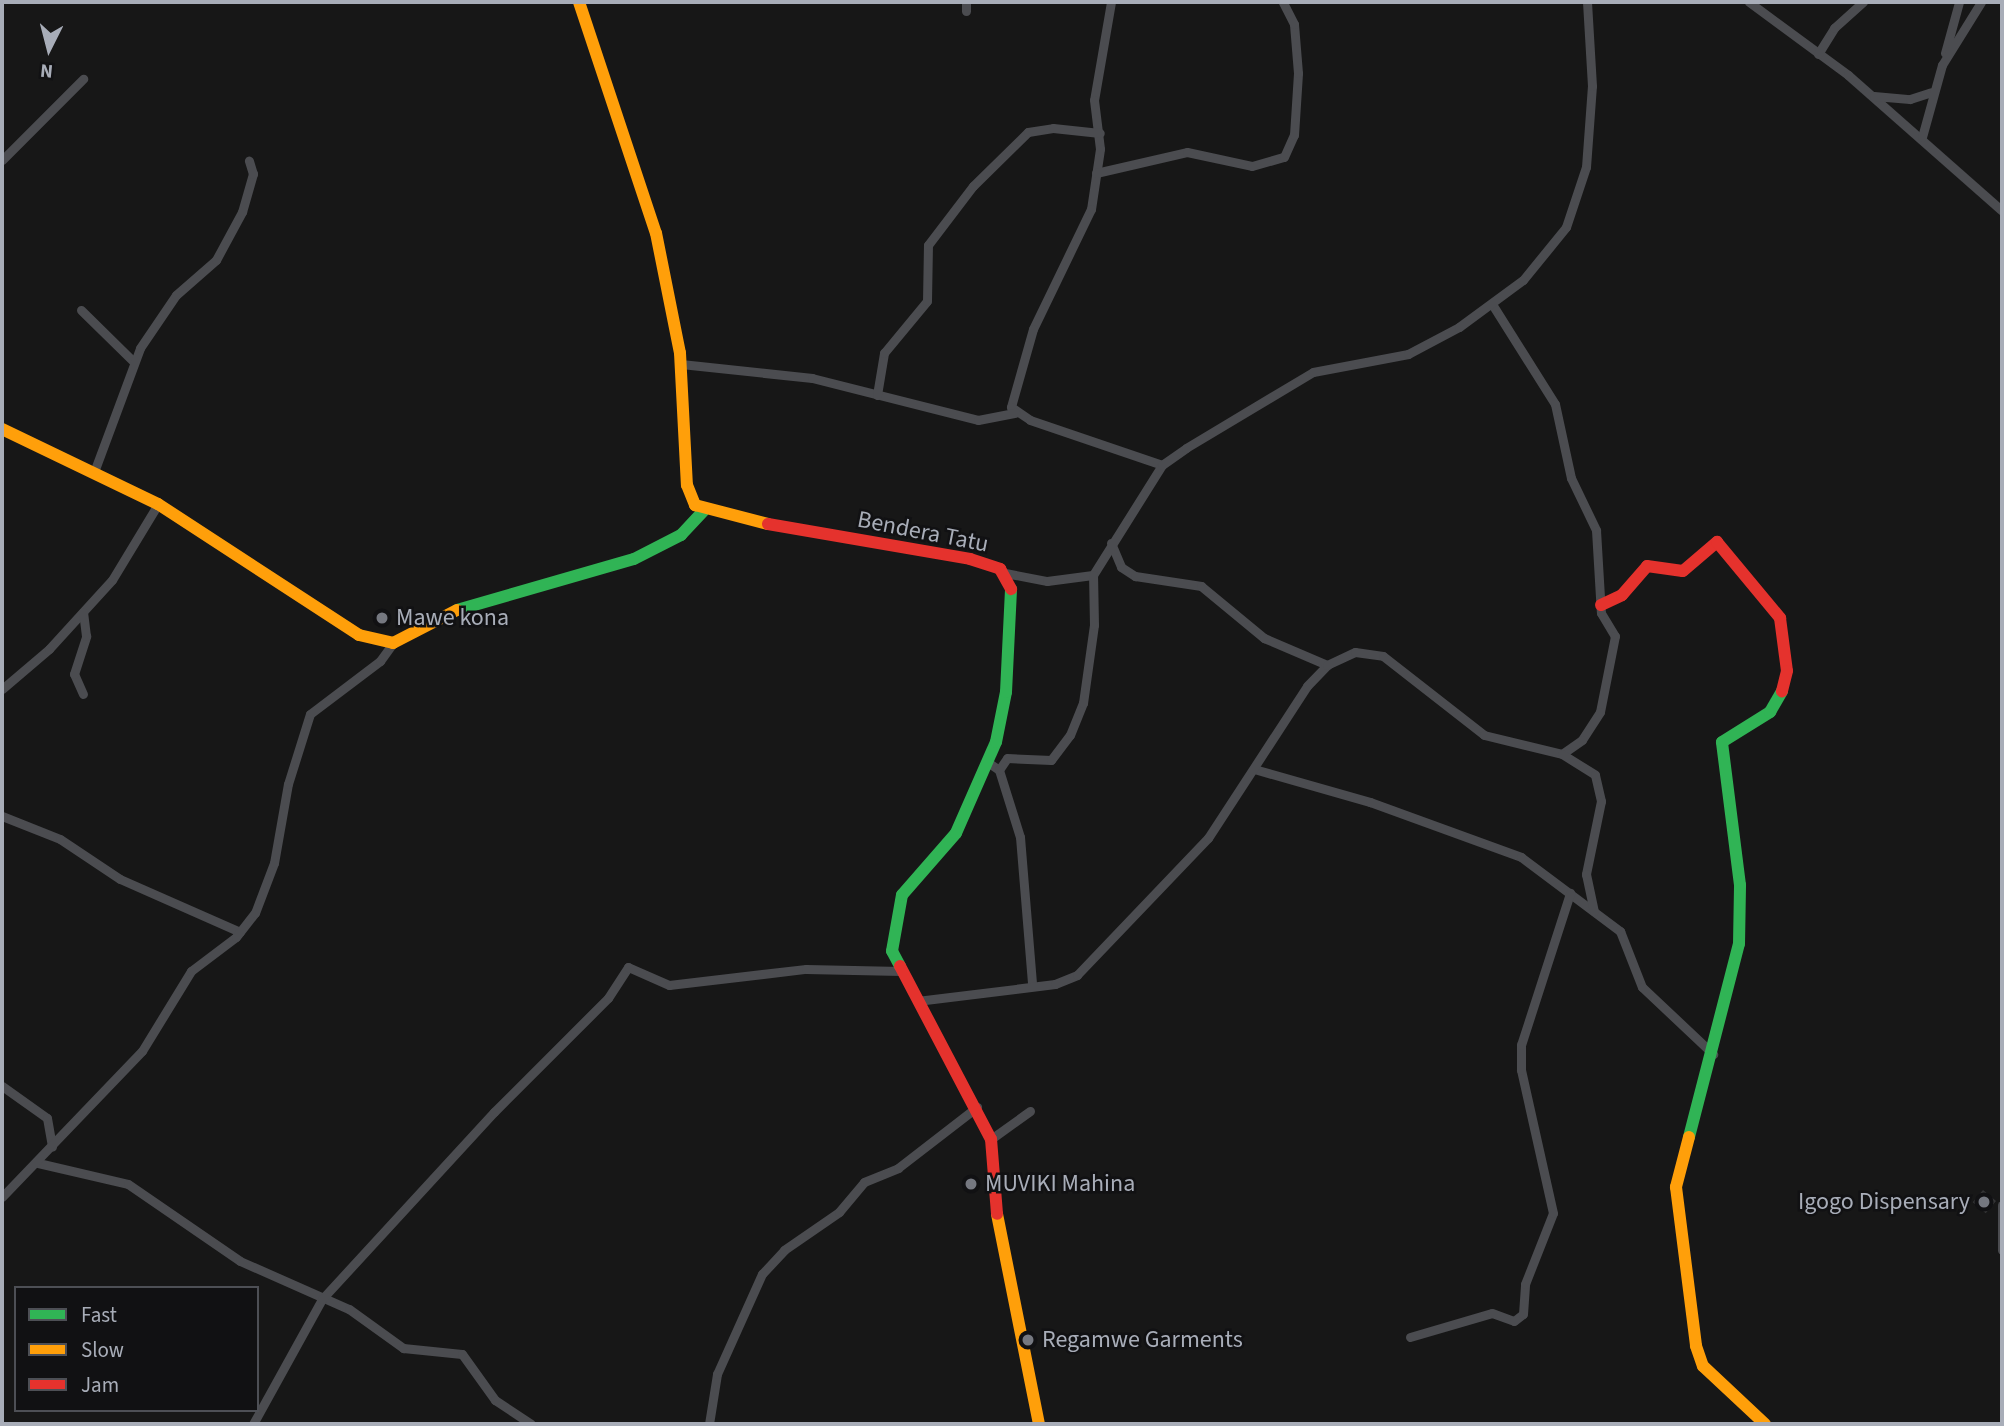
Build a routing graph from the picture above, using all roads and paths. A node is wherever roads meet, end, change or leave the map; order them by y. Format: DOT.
graph roads {
  1 [pos="579,2"];
  2 [pos="1111,2"];
  3 [pos="1283,2"];
  4 [pos="1587,2"];
  5 [pos="1749,2"];
  6 [pos="1863,2"];
  7 [pos="1959,2"];
  8 [pos="1981,2"];
  9 [pos="1818,54"];
  10 [pos="1942,65"];
  11 [pos="83,79"];
  12 [pos="1931,92"];
  13 [pos="1873,96"];
  14 [pos="1100,133"];
  15 [pos="1922,137"];
  16 [pos="2,160"];
  17 [pos="249,161"];
  18 [pos="1096,173"];
  19 [pos="2002,211"];
  20 [pos="1492,304"];
  21 [pos="81,310"];
  22 [pos="134,362"];
  23 [pos="681,364"];
  24 [pos="877,395"];
  25 [pos="1015,413"];
  26 [pos="2,429"];
  27 [pos="1162,466"];
  28 [pos="94,472"];
  29 [pos="158,504"];
  30 [pos="703,511"];
  31 [pos="1111,543"];
  32 [pos="1005,573"];
  33 [pos="1093,575"];
  34 [pos="1601,605"];
  35 [pos="83,612"];
  36 [pos="393,643"];
  37 [pos="1326,666"];
  38 [pos="2,689"];
  39 [pos="83,694"];
  40 [pos="1562,754"];
  41 [pos="994,767"];
  42 [pos="1254,769"];
  43 [pos="2,816"];
  44 [pos="1570,893"];
  45 [pos="1594,911"];
  46 [pos="240,932"];
  47 [pos="901,971"];
  48 [pos="1032,984"];
  49 [pos="917,1001"];
  50 [pos="1713,1054"];
  51 [pos="2,1086"];
  52 [pos="977,1107"];
  53 [pos="1030,1111"];
  54 [pos="991,1139"];
  55 [pos="52,1147"];
  56 [pos="38,1163"];
  57 [pos="2,1197"];
  58 [pos="2002,1205"];
  59 [pos="2002,1250"];
  60 [pos="322,1298"];
  61 [pos="1410,1337"];
  62 [pos="253,1424"];
  63 [pos="531,1424"];
  64 [pos="709,1424"];
  65 [pos="1040,1424"];
  66 [pos="1765,1424"];
  1 -- 23 [label="street"];
  2 -- 14 [label="street"];
  3 -- 18 [label="street"];
  4 -- 20 [label="street"];
  5 -- 9 [label="street"];
  6 -- 9 [label="street"];
  7 -- 10 [label="street"];
  8 -- 10 [label="street"];
  9 -- 13 [label="street"];
  10 -- 12 [label="street"];
  11 -- 16 [label="street"];
  12 -- 13 [label="street"];
  12 -- 15 [label="street"];
  13 -- 15 [label="street"];
  14 -- 18 [label="street"];
  14 -- 24 [label="street"];
  15 -- 19 [label="street"];
  17 -- 22 [label="street"];
  18 -- 25 [label="street"];
  20 -- 27 [label="street"];
  20 -- 34 [label="street"];
  21 -- 22 [label="street"];
  22 -- 28 [label="street"];
  23 -- 24 [label="street"];
  23 -- 30 [label="street"];
  24 -- 25 [label="street"];
  25 -- 27 [label="street"];
  26 -- 28 [label="street"];
  27 -- 31 [label="street"];
  28 -- 29 [label="street"];
  29 -- 35 [label="street"];
  29 -- 36 [label="street"];
  30 -- 32 [label="street, Bendera Tatu"];
  30 -- 36 [label="street"];
  31 -- 33 [label="street"];
  31 -- 37 [label="street"];
  32 -- 33 [label="street"];
  32 -- 41 [label="street, Bendera Tatu"];
  33 -- 41 [label="street"];
  34 -- 40 [label="street"];
  34 -- 50 [label="street"];
  35 -- 38 [label="street"];
  35 -- 39 [label="street"];
  36 -- 46 [label="street"];
  37 -- 40 [label="street"];
  37 -- 42 [label="street"];
  40 -- 45 [label="street"];
  41 -- 47 [label="street, Bendera Tatu"];
  41 -- 48 [label="street"];
  42 -- 44 [label="street"];
  42 -- 48 [label="street"];
  43 -- 46 [label="street"];
  44 -- 45 [label="street"];
  44 -- 61 [label="street"];
  45 -- 50 [label="street"];
  46 -- 55 [label="street"];
  47 -- 49 [label="street, Bendera Tatu"];
  47 -- 60 [label="street"];
  48 -- 49 [label="street"];
  49 -- 52 [label="street, Bendera Tatu"];
  50 -- 66 [label="street"];
  51 -- 55 [label="street"];
  52 -- 54 [label="street, Bendera Tatu"];
  52 -- 64 [label="street"];
  53 -- 54 [label="street"];
  54 -- 65 [label="street, Bendera Tatu"];
  55 -- 56 [label="street"];
  56 -- 57 [label="street"];
  56 -- 60 [label="street"];
  58 -- 59 [label="street"];
  60 -- 62 [label="street"];
  60 -- 63 [label="street"];
}
